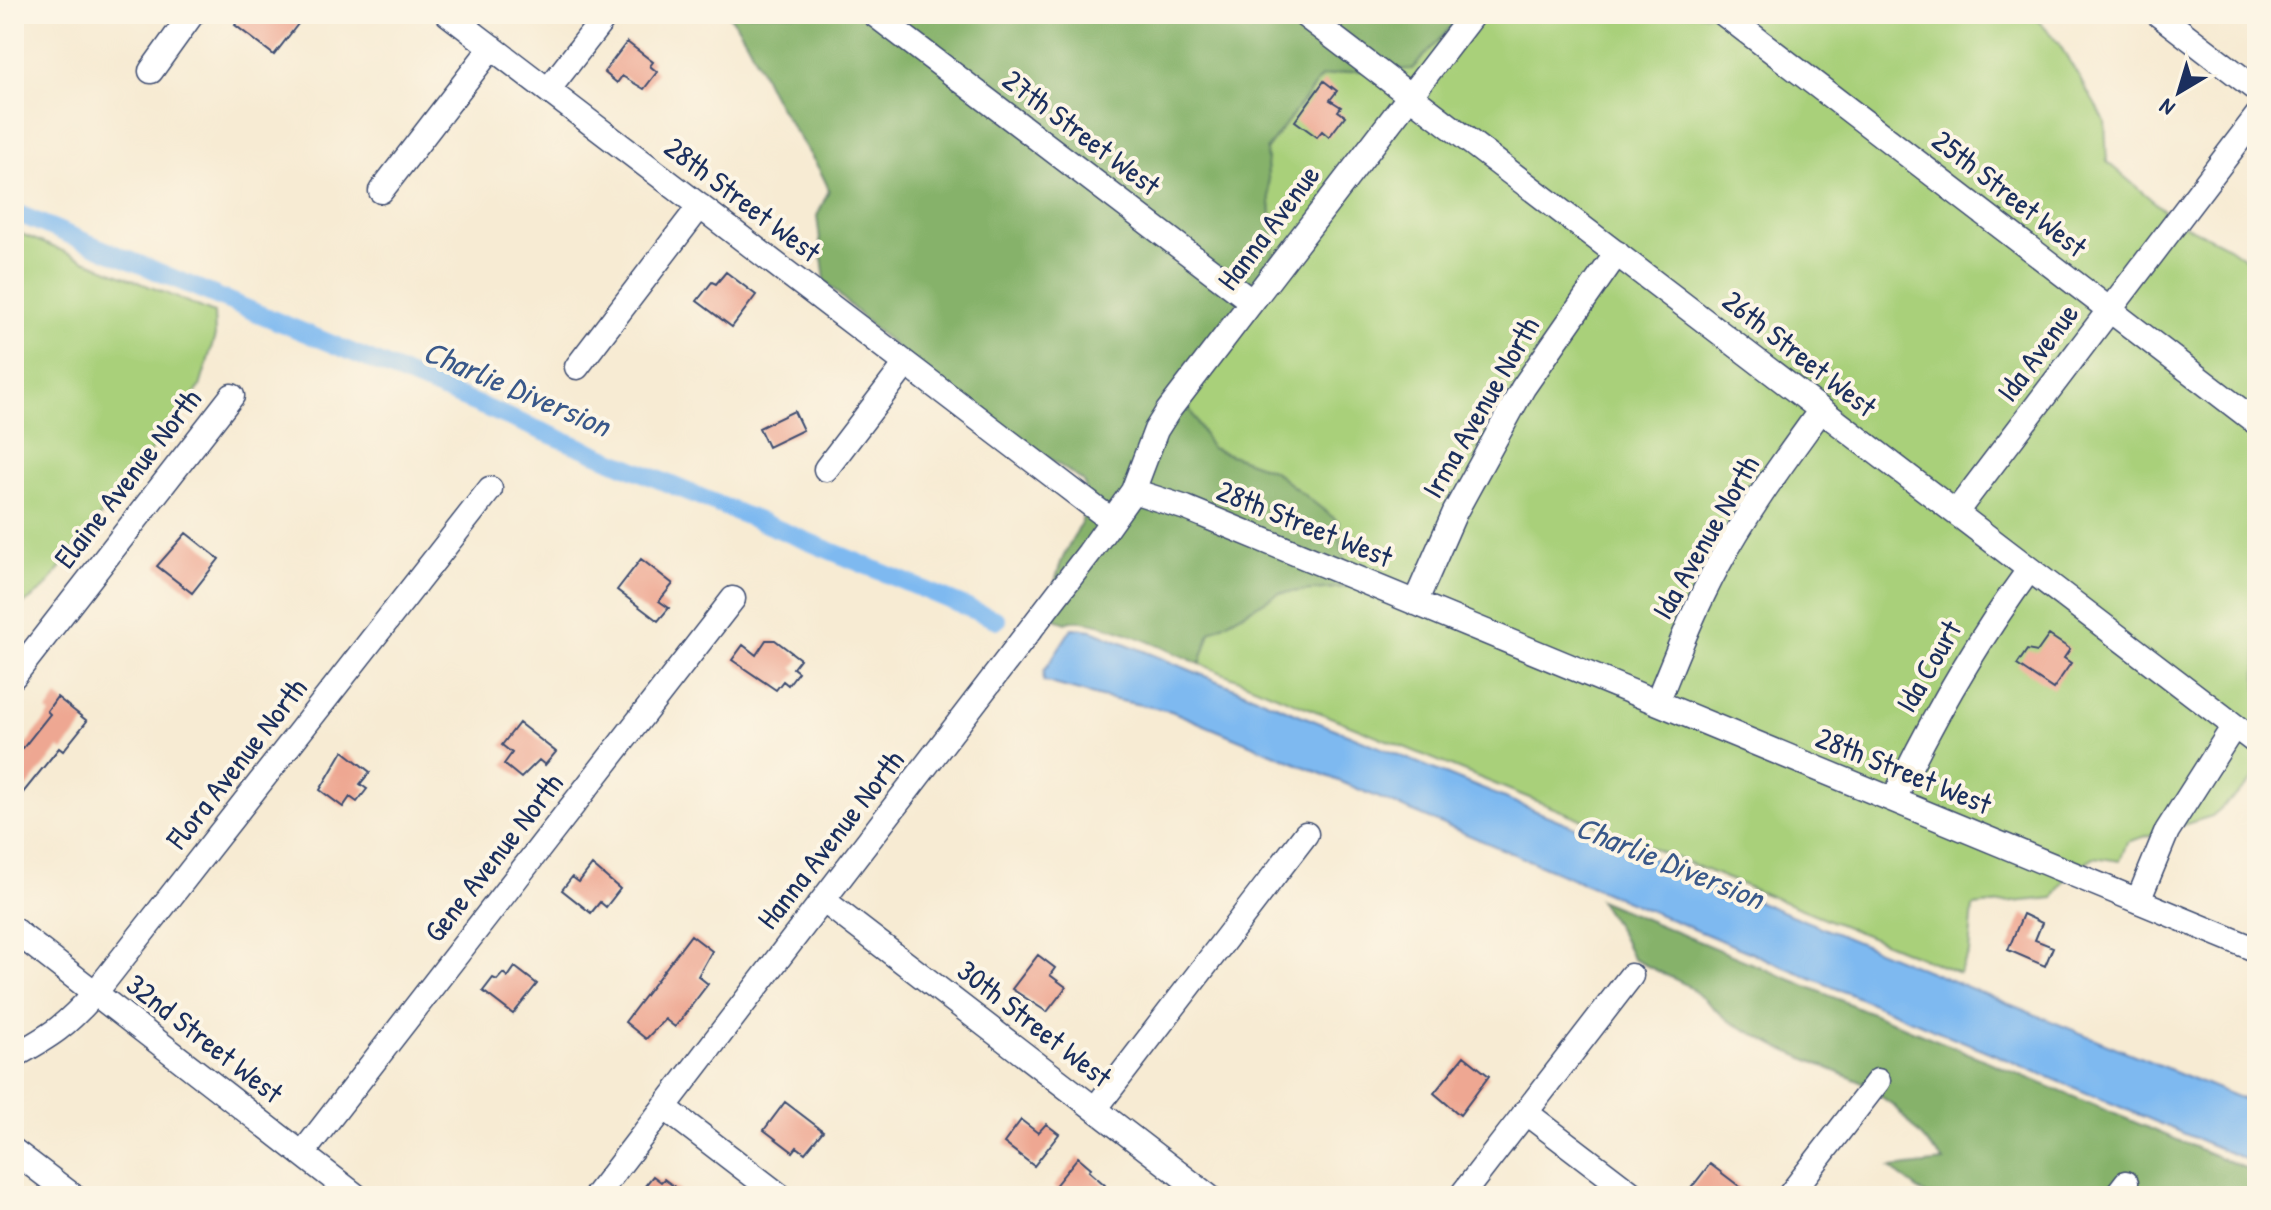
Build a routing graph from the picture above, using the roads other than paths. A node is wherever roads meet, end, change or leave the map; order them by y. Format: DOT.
graph roads {
  1 [pos="192,14"];
  2 [pos="448,14"];
  3 [pos="607,14"];
  4 [pos="874,14"];
  5 [pos="1303,14"];
  6 [pos="1473,14"];
  7 [pos="1724,14"];
  8 [pos="2158,14"];
  9 [pos="492,47"];
  10 [pos="151,71"];
  11 [pos="548,90"];
  12 [pos="2257,90"];
  13 [pos="1410,96"];
  14 [pos="2257,116"];
  15 [pos="381,191"];
  16 [pos="700,206"];
  17 [pos="1617,253"];
  18 [pos="1251,301"];
  19 [pos="2109,310"];
  20 [pos="906,364"];
  21 [pos="577,367"];
  22 [pos="232,396"];
  23 [pos="1821,410"];
  24 [pos="2257,423"];
  25 [pos="826,469"];
  26 [pos="490,489"];
  27 [pos="1133,491"];
  28 [pos="1956,512"];
  29 [pos="1111,520"];
  30 [pos="2029,570"];
  31 [pos="733,599"];
  32 [pos="1415,603"];
  33 [pos="14,676"];
  34 [pos="1657,702"];
  35 [pos="2234,726"];
  36 [pos="2257,743"];
  37 [pos="1894,799"];
  38 [pos="1306,834"];
  39 [pos="823,900"];
  40 [pos="2138,901"];
  41 [pos="14,930"];
  42 [pos="2257,950"];
  43 [pos="1631,976"];
  44 [pos="95,993"];
  45 [pos="14,1056"];
  46 [pos="1878,1081"];
  47 [pos="664,1107"];
  48 [pos="1095,1109"];
  49 [pos="1525,1112"];
  50 [pos="14,1151"];
  51 [pos="302,1154"];
  52 [pos="73,1196"];
  53 [pos="356,1196"];
  54 [pos="596,1196"];
  55 [pos="780,1196"];
  56 [pos="1208,1196"];
  57 [pos="1461,1196"];
  58 [pos="1635,1196"];
  59 [pos="1789,1196"];
  1 -- 10 [label="street"];
  2 -- 9 [label="street, 28th Street West"];
  3 -- 11 [label="street"];
  4 -- 18 [label="street, 27th Street West"];
  5 -- 13 [label="street, 26th Street West"];
  6 -- 13 [label="street, Hanna Avenue"];
  7 -- 19 [label="street, 25th Street West"];
  8 -- 12 [label="street"];
  9 -- 11 [label="street, 28th Street West"];
  9 -- 15 [label="street"];
  11 -- 16 [label="street, 28th Street West"];
  13 -- 17 [label="street, 26th Street West"];
  13 -- 18 [label="street, Hanna Avenue"];
  14 -- 19 [label="street, Ida Avenue"];
  16 -- 20 [label="street, 28th Street West"];
  16 -- 21 [label="street"];
  17 -- 23 [label="street, 26th Street West"];
  17 -- 32 [label="street, Irma Avenue North"];
  18 -- 27 [label="street, Hanna Avenue"];
  19 -- 24 [label="street, 25th Street West"];
  19 -- 28 [label="street, Ida Avenue"];
  20 -- 25 [label="street"];
  20 -- 29 [label="street, 28th Street West"];
  22 -- 33 [label="street, Elaine Avenue North"];
  23 -- 28 [label="street, 26th Street West"];
  23 -- 34 [label="street, Ida Avenue North"];
  26 -- 44 [label="street, Flora Avenue North"];
  27 -- 29 [label="street"];
  27 -- 32 [label="street, 28th Street West"];
  28 -- 30 [label="street, 26th Street West"];
  29 -- 39 [label="street, Hanna Avenue North"];
  30 -- 35 [label="street, 26th Street West"];
  30 -- 37 [label="street, Ida Court"];
  31 -- 51 [label="street, Gene Avenue North"];
  32 -- 34 [label="street, 28th Street West"];
  34 -- 37 [label="street, 28th Street West"];
  35 -- 36 [label="street, 26th Street West"];
  35 -- 40 [label="street"];
  37 -- 40 [label="street, 28th Street West"];
  38 -- 48 [label="street"];
  39 -- 47 [label="street, Hanna Avenue North"];
  39 -- 48 [label="street, 30th Street West"];
  40 -- 42 [label="street, 28th Street West"];
  41 -- 44 [label="street, 32nd Street West"];
  43 -- 49 [label="street"];
  44 -- 45 [label="street, Flora Avenue North"];
  44 -- 51 [label="street, 32nd Street West"];
  46 -- 59 [label="street"];
  47 -- 54 [label="street, Hanna Avenue North"];
  47 -- 55 [label="street"];
  48 -- 56 [label="street, 30th Street West"];
  49 -- 57 [label="street"];
  49 -- 58 [label="street"];
  50 -- 52 [label="street"];
  51 -- 53 [label="street, 32nd Street West"];
}
